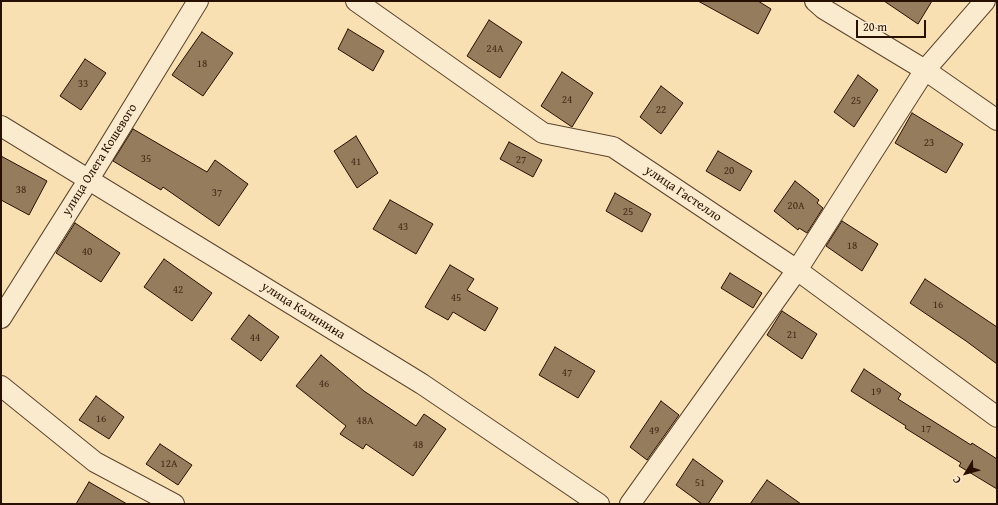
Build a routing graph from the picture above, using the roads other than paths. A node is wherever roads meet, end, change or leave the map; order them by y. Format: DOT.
graph roads {
  1 [pos="198,1"];
  2 [pos="356,1"];
  3 [pos="815,1"];
  4 [pos="985,1"];
  5 [pos="925,70"];
  6 [pos="997,120"];
  7 [pos="1,126"];
  8 [pos="89,179"];
  9 [pos="797,270"];
  10 [pos="1,318"];
  11 [pos="1,386"];
  12 [pos="997,417"];
  13 [pos="174,504"];
  14 [pos="599,504"];
  15 [pos="630,504"];
  1 -- 8 [label="street, улица Олега Кошевого"];
  2 -- 9 [label="street, улица Гастелло"];
  3 -- 5 [label="street"];
  4 -- 5 [label="street"];
  5 -- 6 [label="street"];
  5 -- 9 [label="street"];
  7 -- 8 [label="street, улица Калинина"];
  8 -- 10 [label="street, улица Олега Кошевого"];
  8 -- 14 [label="street, улица Калинина"];
  9 -- 12 [label="street, улица Гастелло"];
  9 -- 15 [label="street"];
  11 -- 13 [label="street"];
}
